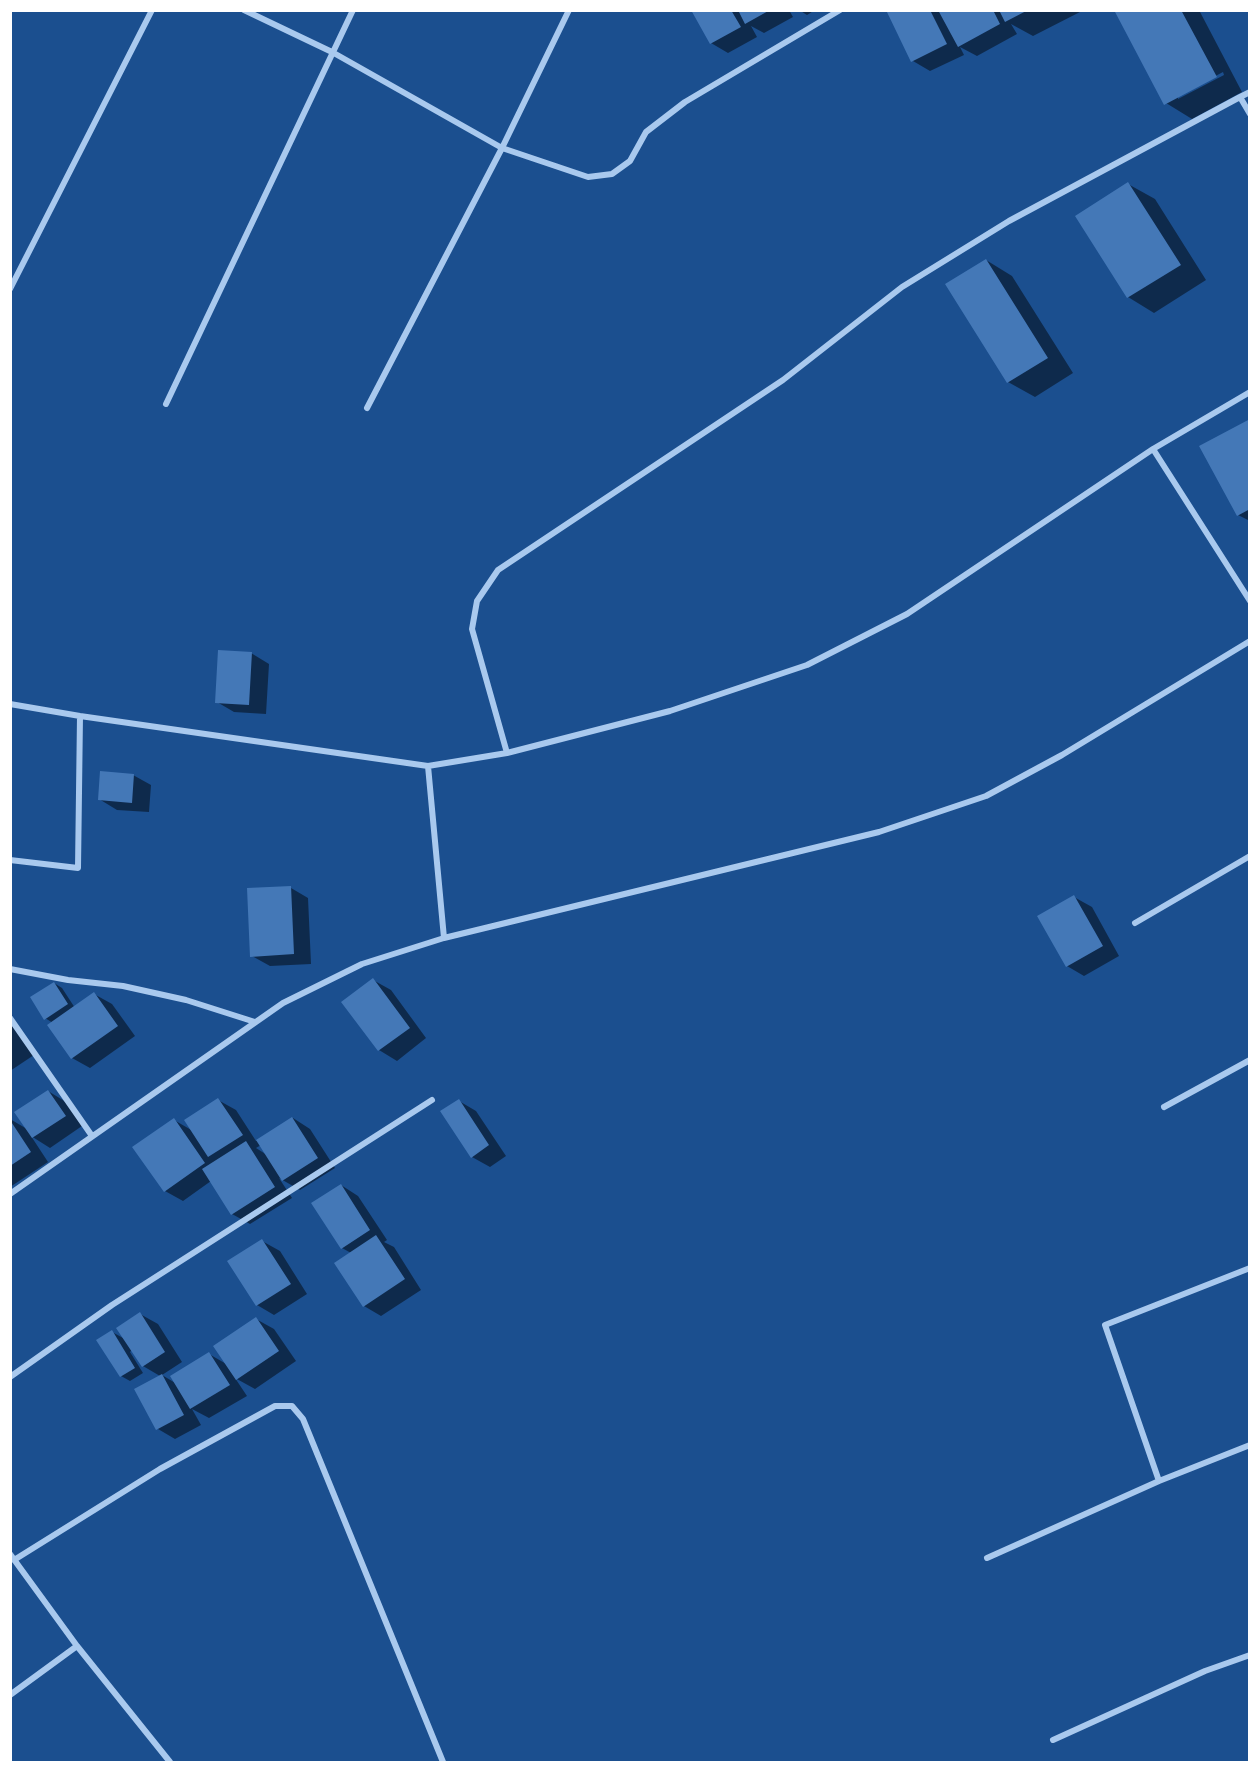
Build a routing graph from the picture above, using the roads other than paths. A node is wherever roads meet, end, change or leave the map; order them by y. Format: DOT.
graph roads {
  1 [pos="152,10"];
  2 [pos="244,10"];
  3 [pos="353,10"];
  4 [pos="569,10"];
  5 [pos="840,10"];
  6 [pos="332,52"];
  7 [pos="1250,92"];
  8 [pos="1240,97"];
  9 [pos="1250,114"];
  10 [pos="502,148"];
  11 [pos="10,289"];
  12 [pos="1250,392"];
  13 [pos="166,404"];
  14 [pos="367,408"];
  15 [pos="1153,449"];
  16 [pos="1250,601"];
  17 [pos="1250,641"];
  18 [pos="10,704"];
  19 [pos="80,716"];
  20 [pos="507,753"];
  21 [pos="428,766"];
  22 [pos="1250,856"];
  23 [pos="10,860"];
  24 [pos="1135,923"];
  25 [pos="444,938"];
  26 [pos="10,969"];
  27 [pos="10,1018"];
  28 [pos="255,1022"];
  29 [pos="1250,1060"];
  30 [pos="432,1100"];
  31 [pos="1164,1107"];
  32 [pos="92,1136"];
  33 [pos="10,1194"];
  34 [pos="1250,1268"];
  35 [pos="10,1377"];
  36 [pos="1250,1446"];
  37 [pos="1158,1481"];
  38 [pos="12,1557"];
  39 [pos="987,1558"];
  40 [pos="77,1646"];
  41 [pos="1250,1655"];
  42 [pos="10,1695"];
  43 [pos="1053,1740"];
  44 [pos="170,1762"];
  45 [pos="443,1762"];
  1 -- 11 [label="street"];
  2 -- 6 [label="street"];
  3 -- 6 [label="street"];
  4 -- 10 [label="street"];
  5 -- 10 [label="street"];
  6 -- 10 [label="street"];
  6 -- 13 [label="street"];
  7 -- 8 [label="street"];
  8 -- 9 [label="street"];
  8 -- 20 [label="street"];
  10 -- 14 [label="street"];
  12 -- 15 [label="street"];
  15 -- 16 [label="street"];
  15 -- 20 [label="street"];
  17 -- 25 [label="street"];
  18 -- 19 [label="street"];
  19 -- 21 [label="street"];
  19 -- 23 [label="street"];
  20 -- 21 [label="street"];
  21 -- 25 [label="street"];
  22 -- 24 [label="street"];
  25 -- 28 [label="street"];
  26 -- 28 [label="street"];
  27 -- 32 [label="street"];
  28 -- 32 [label="street"];
  29 -- 31 [label="street"];
  30 -- 35 [label="street"];
  32 -- 33 [label="street"];
  34 -- 37 [label="street"];
  36 -- 37 [label="street"];
  37 -- 39 [label="street"];
  38 -- 40 [label="street"];
  38 -- 45 [label="street"];
  40 -- 42 [label="street"];
  40 -- 44 [label="street"];
  41 -- 43 [label="street"];
}
